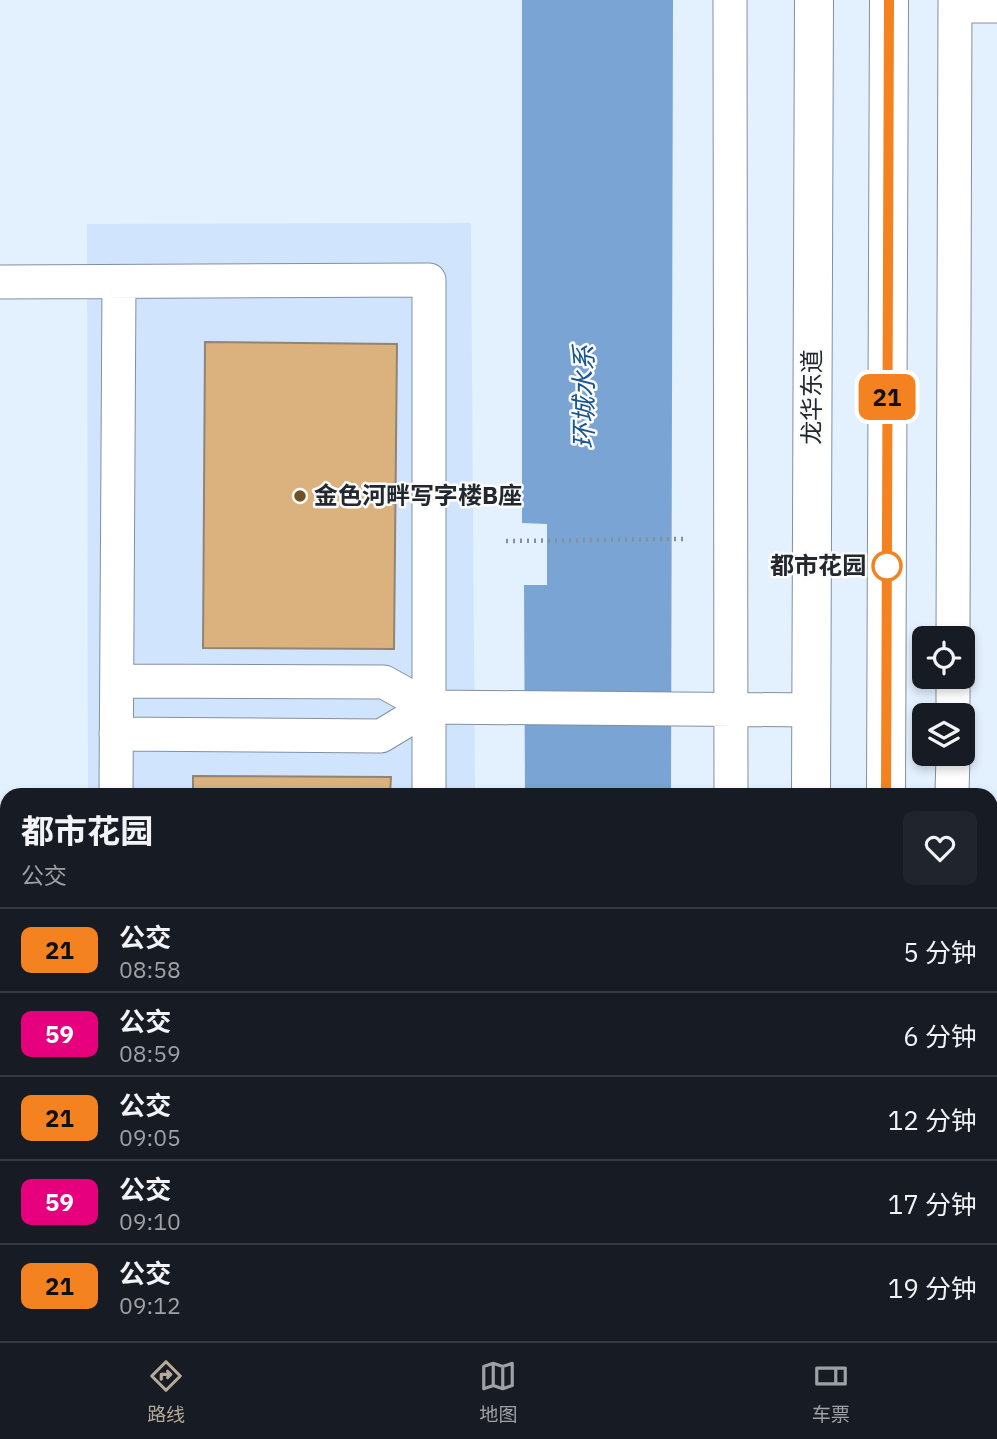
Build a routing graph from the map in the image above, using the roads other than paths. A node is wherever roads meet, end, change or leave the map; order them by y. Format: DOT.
graph roads {
  1 [pos="730,0"];
  2 [pos="814,0"];
  3 [pos="889,0"];
  4 [pos="955,3"];
  5 [pos="997,6"];
  6 [pos="0,282"];
  7 [pos="119,282"];
  8 [pos="953,626"];
  9 [pos="117,681"];
  10 [pos="429,707"];
  11 [pos="731,709"];
  12 [pos="811,710"];
  13 [pos="116,734"];
  14 [pos="953,766"];
  15 [pos="116,788"];
  16 [pos="429,788"];
  17 [pos="731,788"];
  18 [pos="811,788"];
  19 [pos="886,788"];
  20 [pos="952,788"];
  1 -- 11 [label="street"];
  2 -- 12 [label="main road, 龙华东道"];
  3 -- 19 [label="main road"];
  4 -- 5 [label="street"];
  4 -- 8 [label="street"];
  6 -- 7 [label="street"];
  7 -- 9 [label="street"];
  7 -- 10 [label="street"];
  9 -- 10 [label="street"];
  9 -- 13 [label="street"];
  10 -- 11 [label="street"];
  10 -- 13 [label="street"];
  10 -- 16 [label="street"];
  11 -- 12 [label="street"];
  11 -- 17 [label="street"];
  12 -- 18 [label="main road, 龙华东道"];
  13 -- 15 [label="street"];
  14 -- 20 [label="street"];
}
